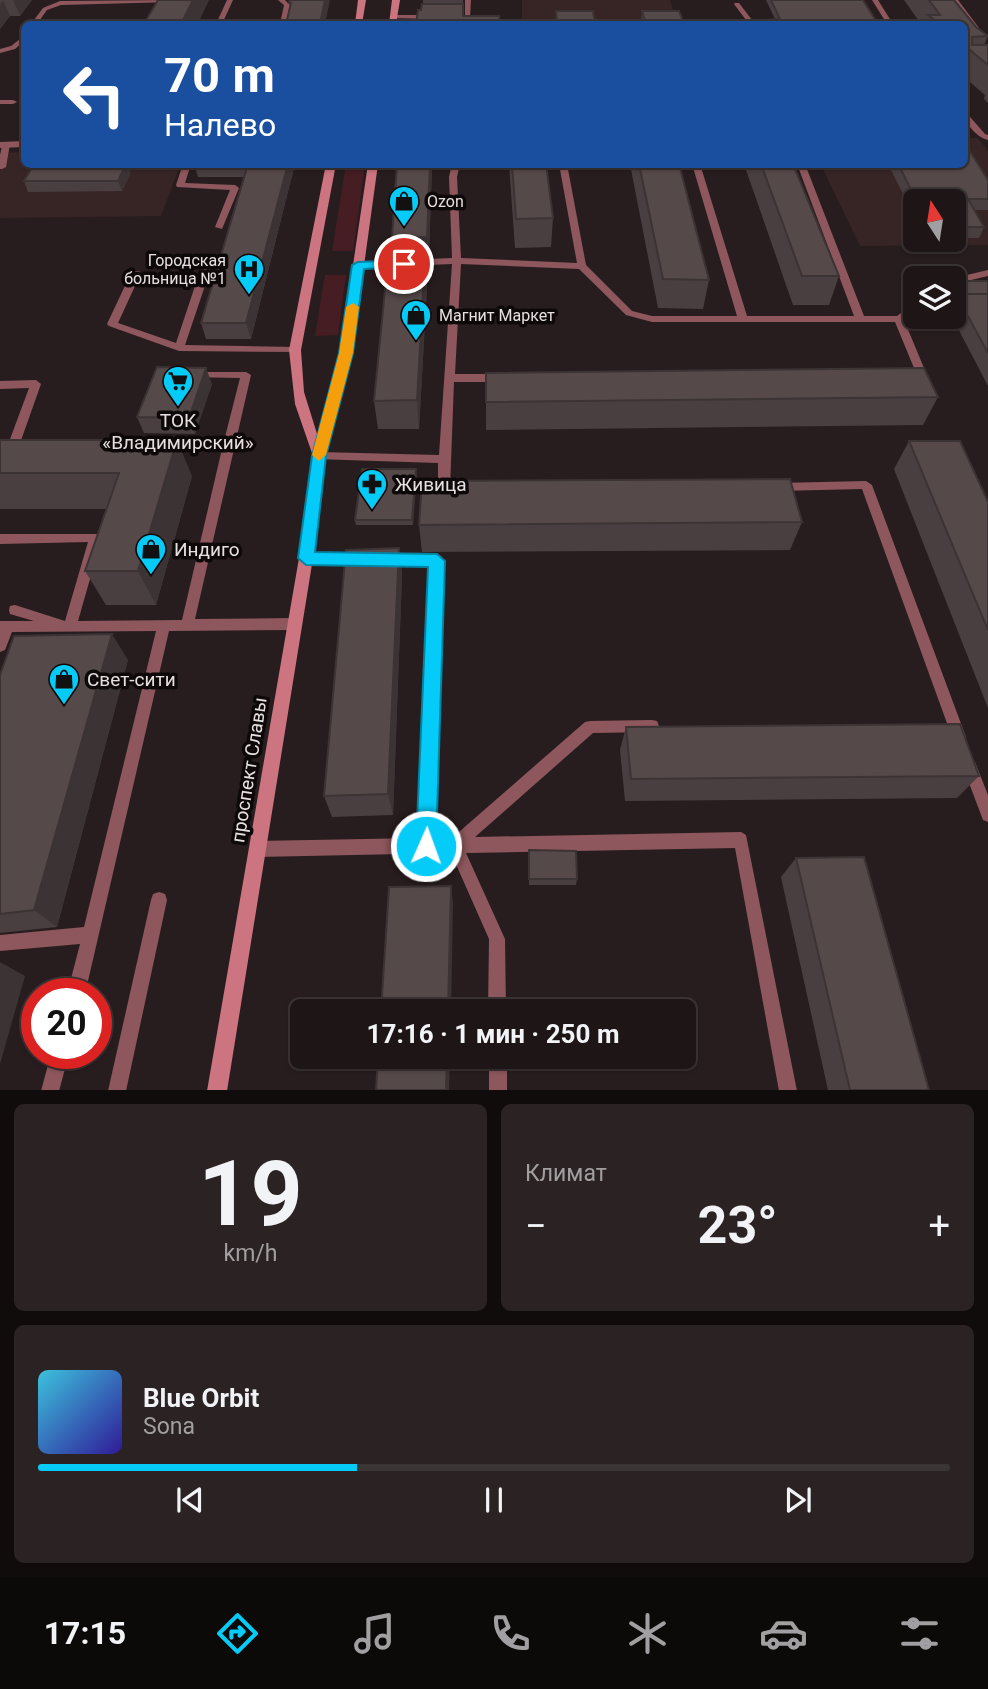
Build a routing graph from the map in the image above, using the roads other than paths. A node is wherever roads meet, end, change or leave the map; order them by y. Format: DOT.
graph roads {
  1 [pos="164,0"];
  2 [pos="173,0"];
  3 [pos="230,0"];
  4 [pos="281,0"];
  5 [pos="362,0"];
  6 [pos="396,0"];
  7 [pos="468,0"];
  8 [pos="874,0"];
  9 [pos="955,0"];
  10 [pos="737,4"];
  11 [pos="159,8"];
  12 [pos="36,21"];
  13 [pos="220,21"];
  14 [pos="284,21"];
  15 [pos="358,21"];
  16 [pos="393,21"];
  17 [pos="750,21"];
  18 [pos="888,21"];
  19 [pos="985,39"];
  20 [pos="21,41"];
  21 [pos="0,51"];
  22 [pos="0,102"];
  23 [pos="13,102"];
  24 [pos="968,118"];
  25 [pos="988,138"];
  26 [pos="21,144"];
  27 [pos="3,145"];
  28 [pos="2,167"];
  29 [pos="186,168"];
  30 [pos="330,168"];
  31 [pos="372,168"];
  32 [pos="455,168"];
  33 [pos="564,168"];
  34 [pos="697,168"];
  35 [pos="803,168"];
  36 [pos="219,227"];
  37 [pos="209,259"];
  38 [pos="457,261"];
  39 [pos="358,265"];
  40 [pos="582,266"];
  41 [pos="988,273"];
  42 [pos="136,274"];
  43 [pos="966,278"];
  44 [pos="903,316"];
  45 [pos="742,317"];
  46 [pos="860,319"];
  47 [pos="899,319"];
  48 [pos="179,348"];
  49 [pos="296,350"];
  50 [pos="181,375"];
  51 [pos="899,377"];
  52 [pos="449,378"];
  53 [pos="517,378"];
  54 [pos="0,385"];
  55 [pos="229,445"];
  56 [pos="148,447"];
  57 [pos="26,450"];
  58 [pos="319,456"];
  59 [pos="444,459"];
  60 [pos="771,487"];
  61 [pos="458,492"];
  62 [pos="0,539"];
  63 [pos="306,558"];
  64 [pos="15,610"];
  65 [pos="295,624"];
  66 [pos="164,625"];
  67 [pos="187,625"];
  68 [pos="70,626"];
  69 [pos="3,627"];
  70 [pos="0,646"];
  71 [pos="674,726"];
  72 [pos="988,815"];
  73 [pos="455,845"];
  74 [pos="426,846"];
  75 [pos="257,849"];
  76 [pos="159,900"];
  77 [pos="91,935"];
  78 [pos="0,943"];
  79 [pos="80,978"];
  80 [pos="497,999"];
  81 [pos="56,1069"];
  82 [pos="498,1069"];
  83 [pos="50,1090"];
  84 [pos="117,1090"];
  85 [pos="217,1090"];
  86 [pos="498,1090"];
  87 [pos="788,1090"];
  1 -- 2 [label="lane"];
  1 -- 11 [label="lane"];
  1 -- 12 [label="lane"];
  3 -- 13 [label="lane"];
  4 -- 14 [label="lane"];
  5 -- 15 [label="main road"];
  6 -- 16 [label="main road"];
  7 -- 16 [label="lane"];
  8 -- 18 [label="lane"];
  9 -- 19 [label="lane"];
  10 -- 17 [label="lane"];
  20 -- 21 [label="lane"];
  22 -- 23 [label="lane"];
  24 -- 25 [label="lane"];
  26 -- 27 [label="street"];
  27 -- 28 [label="lane"];
  29 -- 36 [label="lane"];
  30 -- 49 [label="main road"];
  31 -- 39 [label="main road, проспект Славы"];
  32 -- 38 [label="lane"];
  33 -- 40 [label="lane"];
  34 -- 45 [label="lane"];
  35 -- 46 [label="lane"];
  37 -- 48 [label="lane"];
  38 -- 39 [label="lane"];
  38 -- 40 [label="lane"];
  38 -- 52 [label="lane"];
  39 -- 58 [label="main road, проспект Славы"];
  40 -- 45 [label="lane"];
  41 -- 43 [label="lane"];
  42 -- 48 [label="lane"];
  44 -- 47 [label="lane"];
  45 -- 46 [label="lane"];
  46 -- 47 [label="lane"];
  47 -- 51 [label="lane"];
  48 -- 49 [label="lane"];
  49 -- 58 [label="main road"];
  50 -- 55 [label="lane"];
  52 -- 53 [label="lane"];
  52 -- 59 [label="lane"];
  54 -- 57 [label="lane"];
  55 -- 56 [label="lane"];
  55 -- 67 [label="lane"];
  58 -- 59 [label="lane"];
  58 -- 63 [label="main road, проспект Славы"];
  59 -- 61 [label="lane"];
  60 -- 72 [label="lane"];
  62 -- 68 [label="lane"];
  63 -- 65 [label="main road, проспект Славы"];
  63 -- 74 [label="lane"];
  64 -- 68 [label="lane"];
  65 -- 67 [label="lane"];
  65 -- 75 [label="main road, проспект Славы"];
  66 -- 67 [label="lane"];
  66 -- 68 [label="lane"];
  66 -- 77 [label="lane"];
  68 -- 69 [label="lane"];
  69 -- 70 [label="lane"];
  71 -- 73 [label="lane"];
  73 -- 74 [label="lane"];
  73 -- 80 [label="lane"];
  73 -- 87 [label="lane"];
  74 -- 75 [label="lane"];
  75 -- 85 [label="main road, проспект Славы"];
  76 -- 84 [label="lane"];
  77 -- 78 [label="lane"];
  77 -- 79 [label="lane"];
  81 -- 83 [label="lane"];
  82 -- 86 [label="lane"];
}
